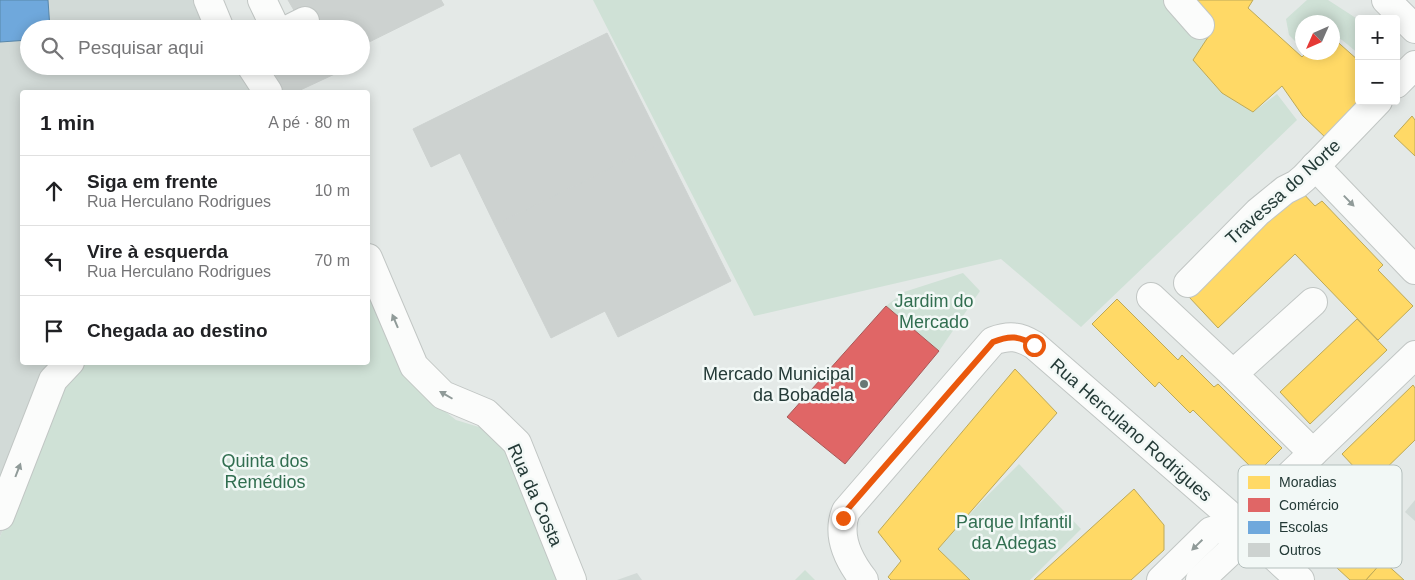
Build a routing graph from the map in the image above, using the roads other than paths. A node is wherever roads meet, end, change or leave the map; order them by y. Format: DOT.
graph roads {
  1 [pos="208,0"];
  2 [pos="222,0"];
  3 [pos="262,0"];
  4 [pos="1178,0"];
  5 [pos="1386,0"];
  6 [pos="216,20"];
  7 [pos="228,20"];
  8 [pos="272,20"];
  9 [pos="1200,25"];
  10 [pos="1415,29"];
  11 [pos="1415,65"];
  12 [pos="246,75"];
  13 [pos="257,75"];
  14 [pos="1400,80"];
  15 [pos="255,90"];
  16 [pos="267,90"];
  17 [pos="1374,105"];
  18 [pos="1315,166"];
  19 [pos="370,263"];
  20 [pos="1415,270"];
  21 [pos="1188,283"];
  22 [pos="1152,297"];
  23 [pos="1313,302"];
  24 [pos="1415,355"];
  25 [pos="67,365"];
  26 [pos="1233,374"];
  27 [pos="1312,454"];
  28 [pos="1301,465"];
  29 [pos="0,516"];
  30 [pos="1238,523"];
  31 [pos="1238,524"];
  32 [pos="1238,528"];
  33 [pos="1287,568"];
  34 [pos="572,580"];
  35 [pos="864,580"];
  36 [pos="1161,580"];
  37 [pos="1200,580"];
  38 [pos="1300,580"];
  1 -- 6 [label="street"];
  2 -- 7 [label="street"];
  3 -- 8 [label="street"];
  4 -- 9 [label="street"];
  5 -- 10 [label="street"];
  11 -- 14 [label="street"];
  12 -- 15 [label="street"];
  13 -- 16 [label="street"];
  17 -- 18 [label="street, Travessa do Norte"];
  18 -- 20 [label="street, one-way"];
  18 -- 21 [label="street, Travessa do Norte"];
  34 -- 19 [label="street, Rua da Costa, one-way"];
  22 -- 26 [label="street"];
  23 -- 26 [label="street"];
  24 -- 27 [label="street"];
  29 -- 25 [label="street, one-way"];
  26 -- 27 [label="street"];
  27 -- 28 [label="street"];
  30 -- 35 [label="street, Rua Herculano Rodrigues"];
  31 -- 36 [label="street, one-way"];
  32 -- 37 [label="street"];
  33 -- 38 [label="street, Rua Herculano Rodrigues"];
}
